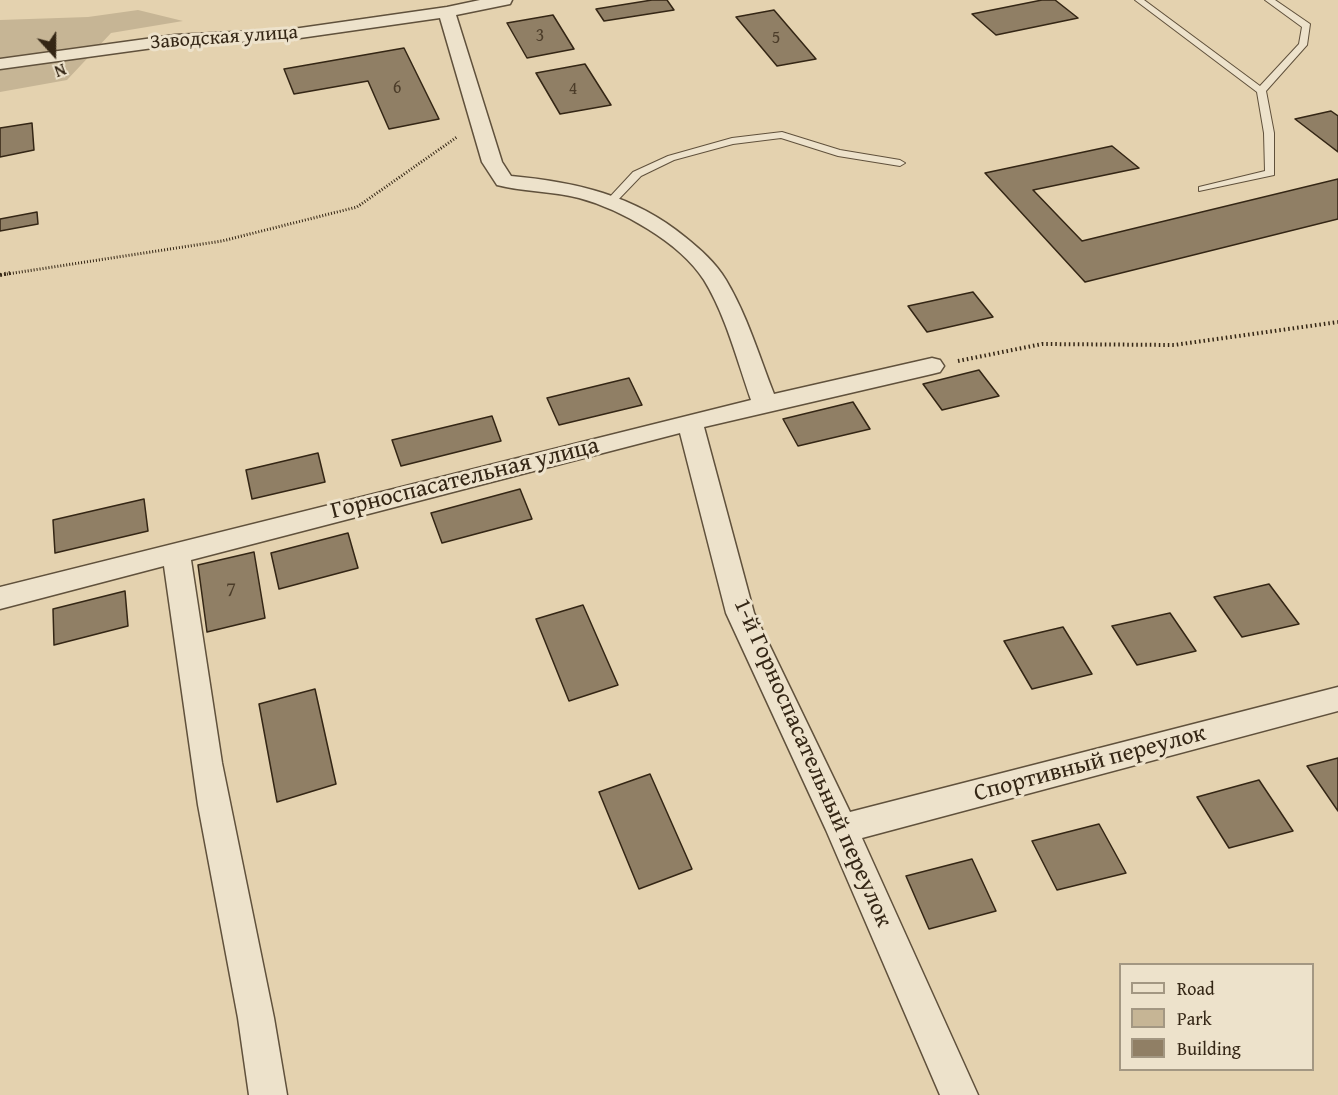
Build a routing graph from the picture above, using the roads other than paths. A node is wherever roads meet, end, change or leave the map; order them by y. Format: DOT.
graph roads {
  1 [pos="504,0"];
  2 [pos="1139,0"];
  3 [pos="1269,0"];
  4 [pos="447,12"];
  5 [pos="0,64"];
  6 [pos="1261,91"];
  7 [pos="900,164"];
  8 [pos="1203,189"];
  9 [pos="612,200"];
  10 [pos="932,366"];
  11 [pos="765,404"];
  12 [pos="690,422"];
  13 [pos="176,552"];
  14 [pos="0,598"];
  15 [pos="1338,699"];
  16 [pos="842,829"];
  17 [pos="268,1095"];
  18 [pos="959,1095"];
  1 -- 4 [label="street, Заводская улица"];
  2 -- 6 [label="lane"];
  3 -- 6 [label="lane"];
  4 -- 5 [label="street, Заводская улица"];
  4 -- 9 [label="street"];
  6 -- 8 [label="lane"];
  7 -- 9 [label="lane"];
  9 -- 11 [label="street"];
  10 -- 11 [label="street, Горноспасательная улица"];
  11 -- 12 [label="street, Горноспасательная улица"];
  12 -- 13 [label="street, Горноспасательная улица"];
  12 -- 16 [label="street, 1-й Горноспасательный переулок"];
  13 -- 14 [label="street, Горноспасательная улица"];
  13 -- 17 [label="street"];
  15 -- 16 [label="street, Спортивный переулок"];
  16 -- 18 [label="street, 1-й Горноспасательный переулок"];
}
